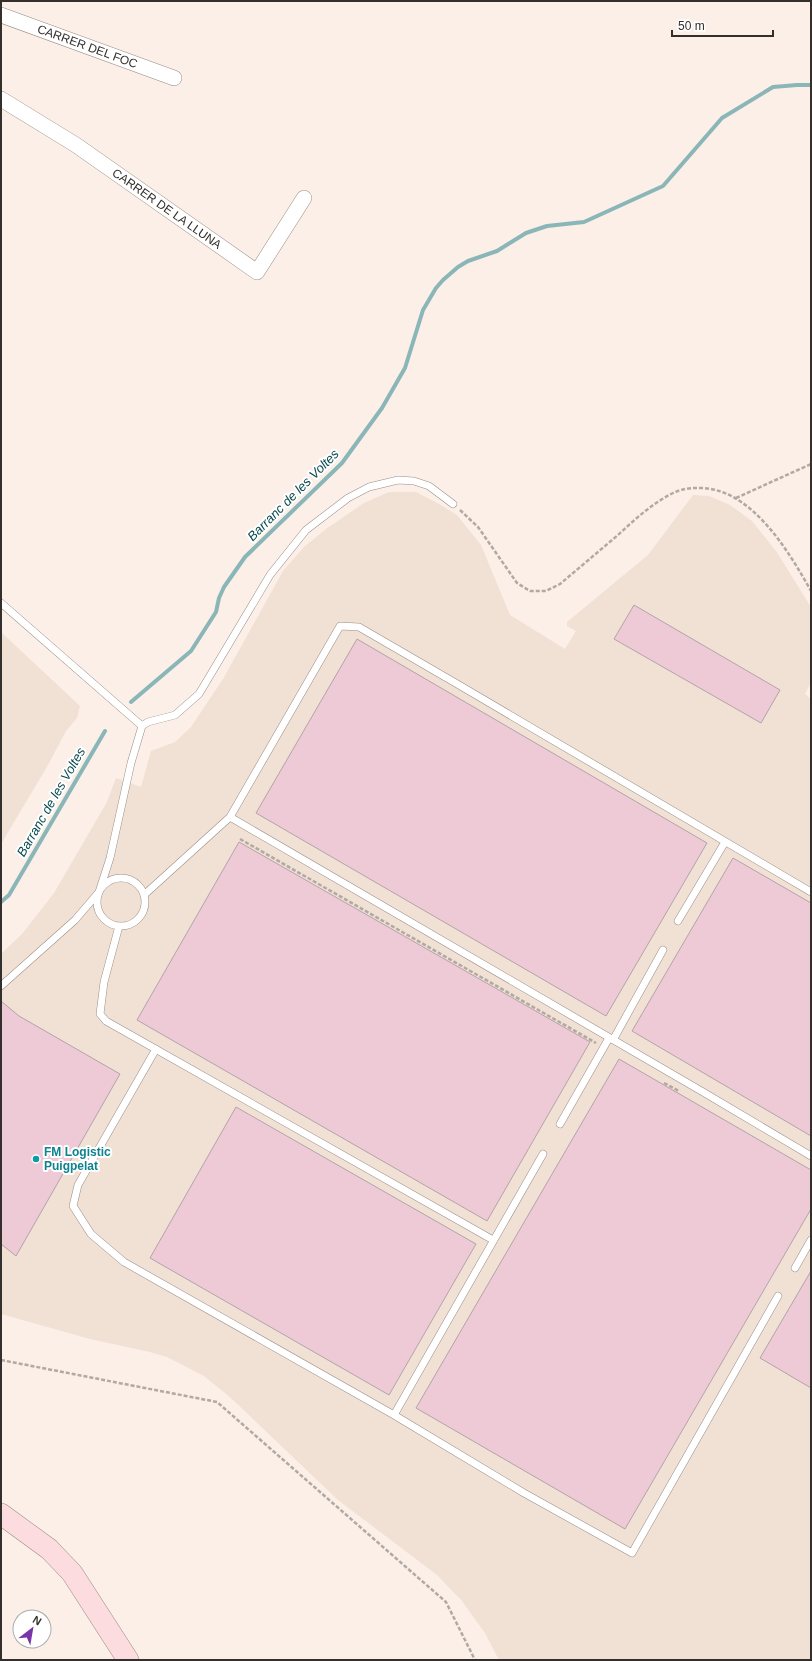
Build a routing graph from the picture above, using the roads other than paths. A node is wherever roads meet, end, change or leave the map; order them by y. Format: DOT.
graph roads {
  1 [pos="1,15"];
  2 [pos="174,78"];
  3 [pos="1,99"];
  4 [pos="304,198"];
  5 [pos="453,504"];
  6 [pos="1,603"];
  7 [pos="142,726"];
  8 [pos="230,818"];
  9 [pos="725,842"];
  10 [pos="99,892"];
  11 [pos="811,892"];
  12 [pos="144,895"];
  13 [pos="678,921"];
  14 [pos="120,926"];
  15 [pos="663,950"];
  16 [pos="1,986"];
  17 [pos="611,1039"];
  18 [pos="156,1049"];
  19 [pos="560,1124"];
  20 [pos="543,1154"];
  21 [pos="811,1156"];
  22 [pos="493,1240"];
  23 [pos="811,1240"];
  24 [pos="795,1268"];
  25 [pos="778,1296"];
  26 [pos="394,1416"];
  27 [pos="1,1514"];
  28 [pos="128,1660"];
  1 -- 2 [label="street, CARRER DEL FOC"];
  3 -- 4 [label="street, CARRER DE LA LLUNA"];
  5 -- 7 [label="lane"];
  6 -- 7 [label="lane"];
  7 -- 10 [label="lane"];
  8 -- 9 [label="lane"];
  8 -- 12 [label="lane"];
  8 -- 17 [label="lane"];
  9 -- 11 [label="lane"];
  9 -- 13 [label="lane"];
  10 -- 12 [label="lane"];
  10 -- 14 [label="lane"];
  10 -- 16 [label="lane"];
  12 -- 14 [label="lane"];
  14 -- 18 [label="lane"];
  15 -- 17 [label="lane"];
  17 -- 19 [label="lane"];
  17 -- 21 [label="lane"];
  18 -- 22 [label="lane"];
  18 -- 26 [label="lane"];
  20 -- 22 [label="lane"];
  22 -- 26 [label="lane"];
  23 -- 24 [label="lane"];
  25 -- 26 [label="lane"];
  27 -- 28 [label="street"];
}
